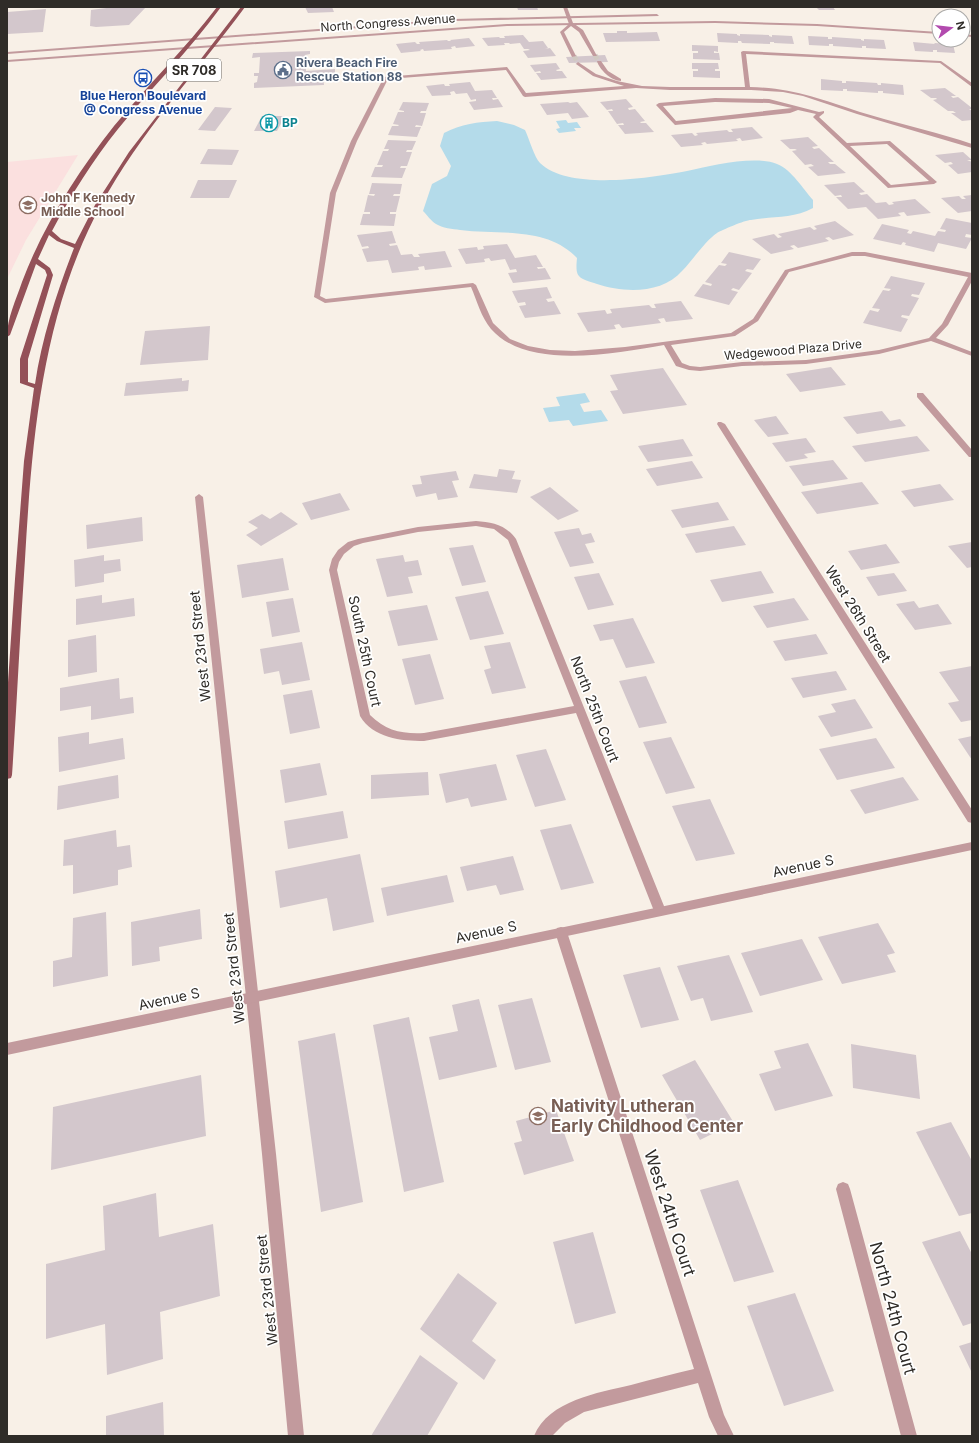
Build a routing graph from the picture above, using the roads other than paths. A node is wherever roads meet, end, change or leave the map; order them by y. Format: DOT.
graph roads {
  1 [pos="219,7"];
  2 [pos="243,7"];
  3 [pos="565,7"];
  4 [pos="662,15"];
  5 [pos="568,16"];
  6 [pos="571,24"];
  7 [pos="931,33"];
  8 [pos="220,37"];
  9 [pos="195,39"];
  10 [pos="213,46"];
  11 [pos="186,48"];
  12 [pos="7,53"];
  13 [pos="595,55"];
  14 [pos="574,56"];
  15 [pos="7,61"];
  16 [pos="599,62"];
  17 [pos="578,63"];
  18 [pos="972,85"];
  19 [pos="638,86"];
  20 [pos="748,88"];
  21 [pos="834,105"];
  22 [pos="797,108"];
  23 [pos="819,113"];
  24 [pos="846,146"];
  25 [pos="972,146"];
  26 [pos="49,232"];
  27 [pos="77,247"];
  28 [pos="35,260"];
  29 [pos="972,276"];
  30 [pos="7,335"];
  31 [pos="931,338"];
  32 [pos="666,343"];
  33 [pos="972,354"];
  34 [pos="37,388"];
  35 [pos="920,395"];
  36 [pos="721,424"];
  37 [pos="972,455"];
  38 [pos="199,497"];
  39 [pos="493,525"];
  40 [pos="580,709"];
  41 [pos="7,775"];
  42 [pos="972,819"];
  43 [pos="972,846"];
  44 [pos="660,911"];
  45 [pos="561,932"];
  46 [pos="252,997"];
  47 [pos="7,1049"];
  48 [pos="843,1188"];
  49 [pos="703,1374"];
  50 [pos="296,1436"];
  51 [pos="542,1436"];
  52 [pos="726,1436"];
  53 [pos="909,1436"];
  1 -- 9 [label="main road, SR 708"];
  2 -- 8 [label="main road, SR 708"];
  3 -- 5 [label="street"];
  4 -- 5 [label="street, North Congress Avenue"];
  5 -- 6 [label="street"];
  5 -- 8 [label="street, North Congress Avenue"];
  6 -- 7 [label="street, North Congress Avenue"];
  6 -- 10 [label="street, North Congress Avenue"];
  6 -- 13 [label="street"];
  6 -- 14 [label="street"];
  8 -- 9 [label="street, North Congress Avenue"];
  8 -- 10 [label="main road, SR 708"];
  9 -- 11 [label="main road, SR 708"];
  9 -- 12 [label="street, North Congress Avenue"];
  10 -- 11 [label="street, North Congress Avenue"];
  10 -- 27 [label="main road, SR 708"];
  11 -- 15 [label="street, North Congress Avenue"];
  11 -- 26 [label="main road, SR 708"];
  16 -- 19 [label="street"];
  17 -- 19 [label="street, Wedgewood Plaza Drive"];
  18 -- 20 [label="street"];
  19 -- 20 [label="street, Wedgewood Plaza Drive"];
  19 -- 32 [label="street, Wedgewood Plaza Drive"];
  20 -- 21 [label="street, Wedgewood Plaza Drive"];
  21 -- 23 [label="street"];
  21 -- 25 [label="street, Wedgewood Plaza Drive"];
  22 -- 22 [label="street"];
  22 -- 23 [label="street"];
  23 -- 24 [label="street"];
  24 -- 24 [label="street"];
  26 -- 27 [label="main road"];
  26 -- 28 [label="main road, SR 708"];
  27 -- 34 [label="main road, SR 708"];
  28 -- 30 [label="main road, SR 708"];
  28 -- 34 [label="main road"];
  29 -- 31 [label="street, Wedgewood Plaza Drive"];
  29 -- 32 [label="street, Wedgewood Plaza Drive"];
  31 -- 32 [label="street, Wedgewood Plaza Drive"];
  31 -- 33 [label="street"];
  34 -- 41 [label="main road, SR 708"];
  35 -- 37 [label="street"];
  36 -- 42 [label="street, West 26th Street"];
  38 -- 46 [label="street, West 23rd Street"];
  39 -- 40 [label="street, North 25th Court"];
  39 -- 40 [label="street, South 25th Court"];
  40 -- 44 [label="street, North 25th Court"];
  43 -- 44 [label="street, Avenue S"];
  44 -- 45 [label="street, Avenue S"];
  45 -- 46 [label="street, Avenue S"];
  45 -- 49 [label="street, West 24th Court"];
  46 -- 47 [label="street, Avenue S"];
  46 -- 50 [label="street, West 23rd Street"];
  48 -- 53 [label="street, North 24th Court"];
  49 -- 51 [label="street"];
  49 -- 52 [label="street, West 24th Court"];
}
